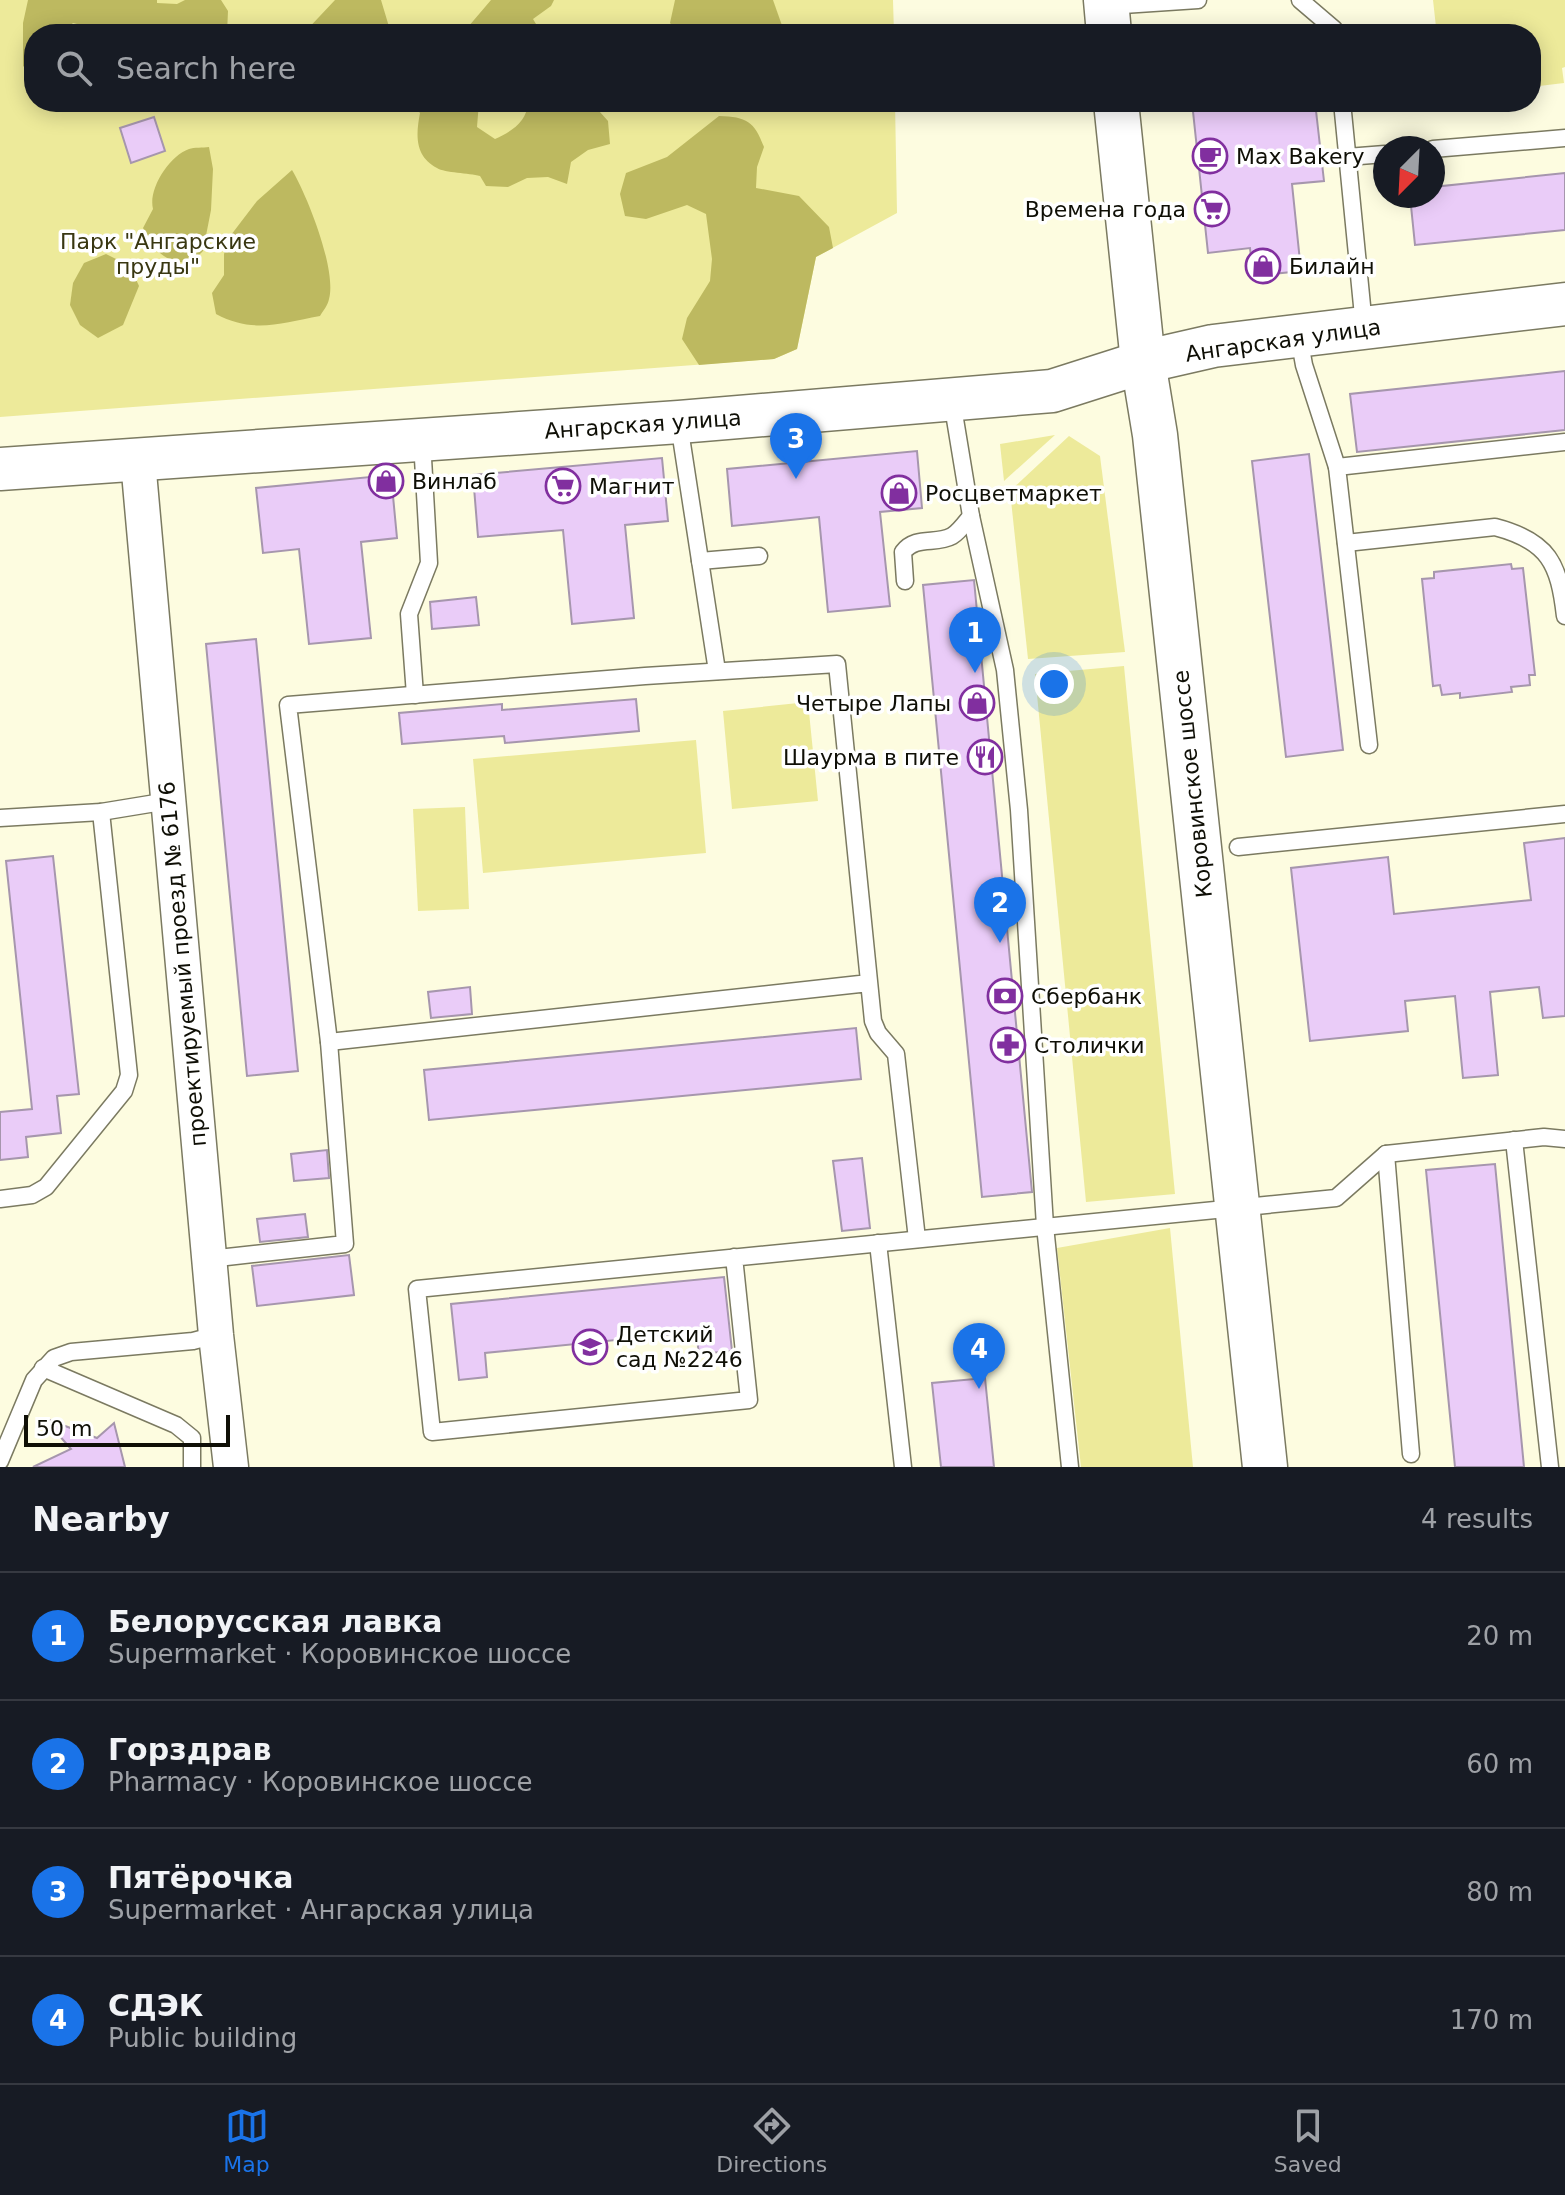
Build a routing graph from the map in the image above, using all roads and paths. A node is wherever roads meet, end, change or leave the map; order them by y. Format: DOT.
graph roads {
  1 [pos="1198,0"];
  2 [pos="1300,0"];
  3 [pos="1107,14"];
  4 [pos="1328,24"];
  5 [pos="1117,112"];
  6 [pos="1343,112"];
  7 [pos="1565,138"];
  8 [pos="1445,148"];
  9 [pos="1373,155"];
  10 [pos="1347,157"];
  11 [pos="1565,304"];
  12 [pos="1364,328"];
  13 [pos="1299,336"];
  14 [pos="1143,362"];
  15 [pos="952,398"];
  16 [pos="679,422"];
  17 [pos="422,441"];
  18 [pos="1565,442"];
  19 [pos="138,461"];
  20 [pos="1337,467"];
  21 [pos="0,469"];
  22 [pos="971,516"];
  23 [pos="1346,543"];
  24 [pos="759,556"];
  25 [pos="700,561"];
  26 [pos="905,581"];
  27 [pos="1565,616"];
  28 [pos="717,671"];
  29 [pos="415,695"];
  30 [pos="1369,745"];
  31 [pos="168,801"];
  32 [pos="101,812"];
  33 [pos="1565,814"];
  34 [pos="0,818"];
  35 [pos="1238,847"];
  36 [pos="869,983"];
  37 [pos="329,1042"];
  38 [pos="1565,1139"];
  39 [pos="1514,1140"];
  40 [pos="1386,1154"];
  41 [pos="0,1199"];
  42 [pos="1237,1207"];
  43 [pos="1045,1226"];
  44 [pos="917,1239"];
  45 [pos="878,1243"];
  46 [pos="734,1257"];
  47 [pos="209,1259"];
  48 [pos="216,1335"];
  49 [pos="43,1368"];
  50 [pos="1411,1454"];
  51 [pos="0,1461"];
  52 [pos="192,1467"];
  53 [pos="231,1467"];
  54 [pos="903,1467"];
  55 [pos="1070,1467"];
  56 [pos="1265,1467"];
  57 [pos="1550,1467"];
  1 -- 3 [label="lane"];
  2 -- 4 [label="lane"];
  5 -- 14 [label="main road, Коровинское шоссе"];
  6 -- 10 [label="lane"];
  7 -- 8 [label="lane"];
  9 -- 10 [label="lane"];
  10 -- 12 [label="lane"];
  11 -- 12 [label="street, Ангарская улица"];
  12 -- 13 [label="street, Ангарская улица"];
  13 -- 14 [label="street, Ангарская улица"];
  13 -- 20 [label="lane"];
  14 -- 15 [label="street, Ангарская улица"];
  14 -- 42 [label="main road, Коровинское шоссе"];
  15 -- 16 [label="street, Ангарская улица"];
  15 -- 22 [label="lane"];
  16 -- 17 [label="street, Ангарская улица"];
  16 -- 25 [label="lane"];
  17 -- 19 [label="street, Ангарская улица"];
  17 -- 29 [label="lane"];
  18 -- 20 [label="lane"];
  19 -- 21 [label="street, Ангарская улица"];
  19 -- 31 [label="street, проектируемый проезд № 6176"];
  20 -- 23 [label="lane"];
  22 -- 26 [label="lane"];
  22 -- 43 [label="lane"];
  23 -- 27 [label="lane"];
  23 -- 30 [label="lane"];
  24 -- 25 [label="lane"];
  25 -- 28 [label="lane"];
  28 -- 29 [label="lane"];
  28 -- 36 [label="lane"];
  29 -- 37 [label="lane"];
  31 -- 32 [label="lane"];
  31 -- 47 [label="street, проектируемый проезд № 6176"];
  32 -- 34 [label="lane"];
  32 -- 41 [label="lane"];
  33 -- 35 [label="lane"];
  36 -- 37 [label="lane"];
  36 -- 44 [label="lane"];
  37 -- 47 [label="lane"];
  38 -- 39 [label="lane"];
  39 -- 40 [label="lane"];
  39 -- 57 [label="lane"];
  40 -- 42 [label="lane"];
  40 -- 50 [label="lane"];
  42 -- 43 [label="lane"];
  42 -- 56 [label="main road, Коровинское шоссе"];
  43 -- 44 [label="lane"];
  43 -- 55 [label="lane"];
  44 -- 45 [label="lane"];
  45 -- 46 [label="lane"];
  45 -- 54 [label="lane"];
  46 -- 46 [label="lane"];
  47 -- 48 [label="street, проектируемый проезд № 6176"];
  48 -- 49 [label="lane"];
  48 -- 53 [label="street, проектируемый проезд № 6176"];
  49 -- 51 [label="lane"];
  49 -- 52 [label="lane"];
}
